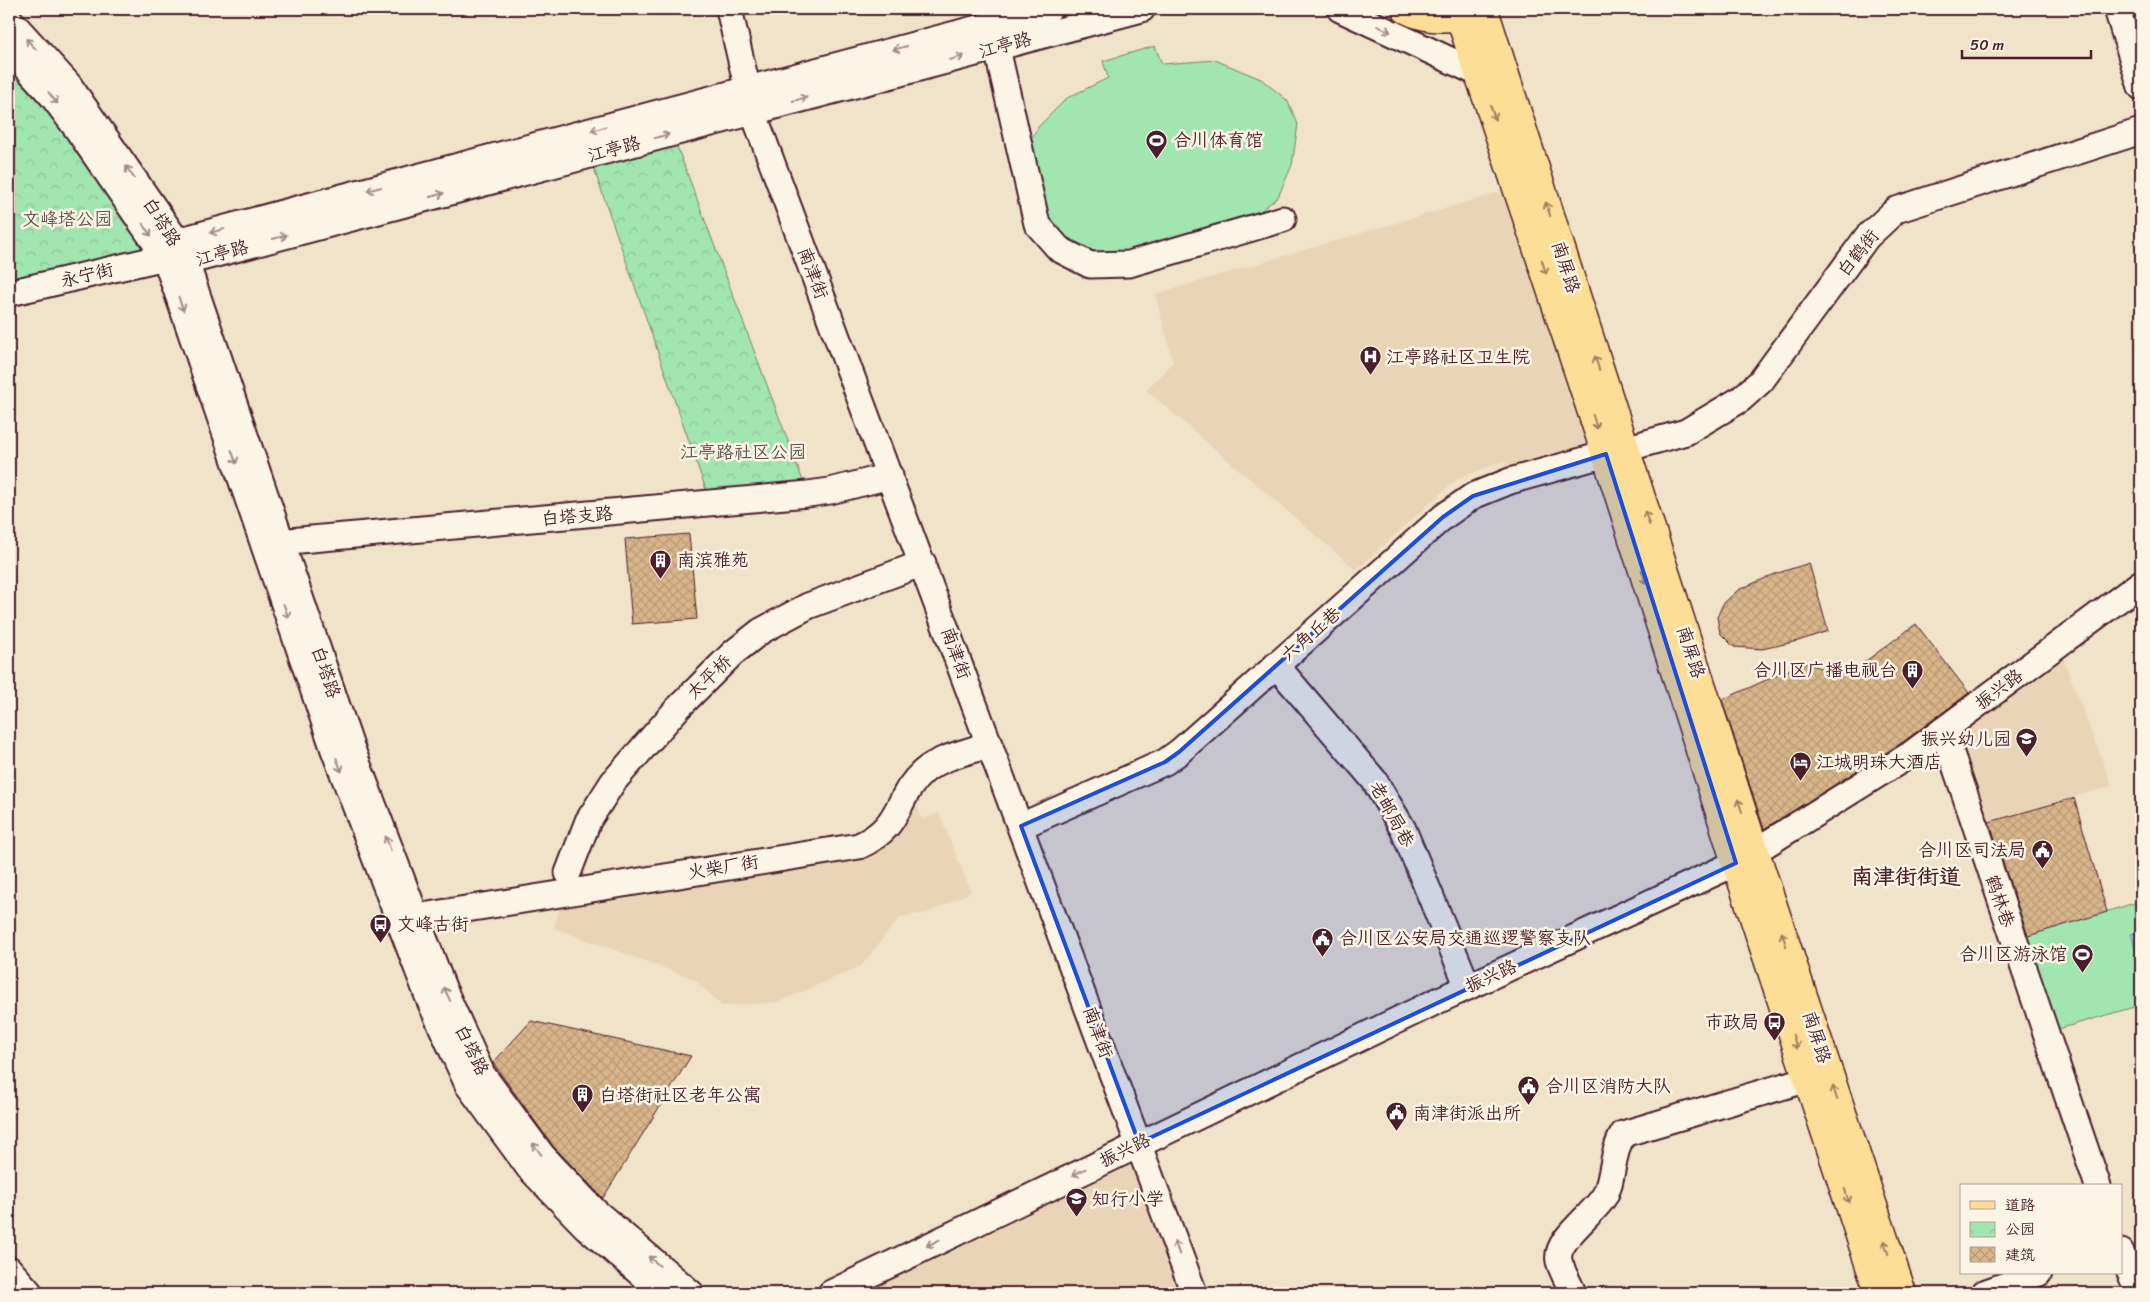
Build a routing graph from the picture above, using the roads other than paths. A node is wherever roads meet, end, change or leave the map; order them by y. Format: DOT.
graph roads {
  1 [pos="729,9"];
  2 [pos="1049,9"];
  3 [pos="1142,9"];
  4 [pos="1340,9"];
  5 [pos="1406,9"];
  6 [pos="2117,9"];
  7 [pos="1477,12"];
  8 [pos="9,19"];
  9 [pos="992,27"];
  10 [pos="9,48"];
  11 [pos="1480,74"];
  12 [pos="2141,87"];
  13 [pos="750,101"];
  14 [pos="2141,131"];
  15 [pos="1284,219"];
  16 [pos="176,254"];
  17 [pos="9,293"];
  18 [pos="1615,452"];
  19 [pos="890,476"];
  20 [pos="273,542"];
  21 [pos="923,564"];
  22 [pos="2141,583"];
  23 [pos="1276,665"];
  24 [pos="1943,730"];
  25 [pos="990,744"];
  26 [pos="1021,826"];
  27 [pos="1746,858"];
  28 [pos="568,873"];
  29 [pos="416,916"];
  30 [pos="1468,987"];
  31 [pos="1808,1079"];
  32 [pos="1139,1143"];
  33 [pos="2097,1184"];
  34 [pos="2122,1254"];
  35 [pos="9,1269"];
  36 [pos="2036,1274"];
  37 [pos="30,1293"];
  38 [pos="663,1293"];
  39 [pos="691,1293"];
  40 [pos="831,1293"];
  41 [pos="1194,1293"];
  42 [pos="1573,1293"];
  43 [pos="1879,1293"];
  44 [pos="1902,1293"];
  45 [pos="1984,1293"];
  46 [pos="2139,1293"];
  1 -- 13 [label="street, 南津街"];
  2 -- 9 [label="street, 江亭路"];
  3 -- 9 [label="street, 江亭路"];
  4 -- 11 [label="street, one-way"];
  5 -- 7 [label="main road"];
  6 -- 12 [label="street"];
  7 -- 11 [label="main road, 南屏路"];
  18 -- 7 [label="main road, 南屏路, one-way"];
  16 -- 8 [label="street, 白塔路, one-way"];
  9 -- 13 [label="street, 江亭路"];
  9 -- 15 [label="street"];
  10 -- 16 [label="street, 白塔路, one-way"];
  11 -- 18 [label="main road, 南屏路, one-way"];
  13 -- 16 [label="street, 江亭路"];
  13 -- 19 [label="street, 南津街"];
  14 -- 18 [label="street, 白鹤街"];
  16 -- 17 [label="street, 永宁街"];
  16 -- 20 [label="street, 白塔路"];
  18 -- 23 [label="street, 六角丘巷"];
  18 -- 27 [label="main road, 南屏路"];
  19 -- 20 [label="street, 白塔支路"];
  19 -- 21 [label="street, 南津街"];
  29 -- 20 [label="street, 白塔路, one-way"];
  20 -- 38 [label="street, 白塔路, one-way"];
  21 -- 25 [label="street, 南津街"];
  21 -- 28 [label="street, 太平桥"];
  22 -- 24 [label="street, 振兴路"];
  23 -- 26 [label="street, 六角丘巷"];
  23 -- 30 [label="street, 老邮局巷"];
  24 -- 27 [label="street, 振兴路"];
  24 -- 33 [label="street, 鹤林巷"];
  25 -- 26 [label="street, 南津街"];
  25 -- 29 [label="street, 火柴厂街"];
  26 -- 32 [label="street, 南津街"];
  27 -- 30 [label="street, 振兴路"];
  27 -- 31 [label="main road, 南屏路, one-way"];
  44 -- 27 [label="main road, 南屏路, one-way"];
  39 -- 29 [label="street, 白塔路, one-way"];
  30 -- 32 [label="street, 振兴路"];
  31 -- 42 [label="street"];
  31 -- 43 [label="main road, 南屏路, one-way"];
  32 -- 40 [label="street, 振兴路, one-way"];
  41 -- 32 [label="street, 南津街, one-way"];
  34 -- 46 [label="street"];
  35 -- 37 [label="street"];
  36 -- 45 [label="street"];
}
